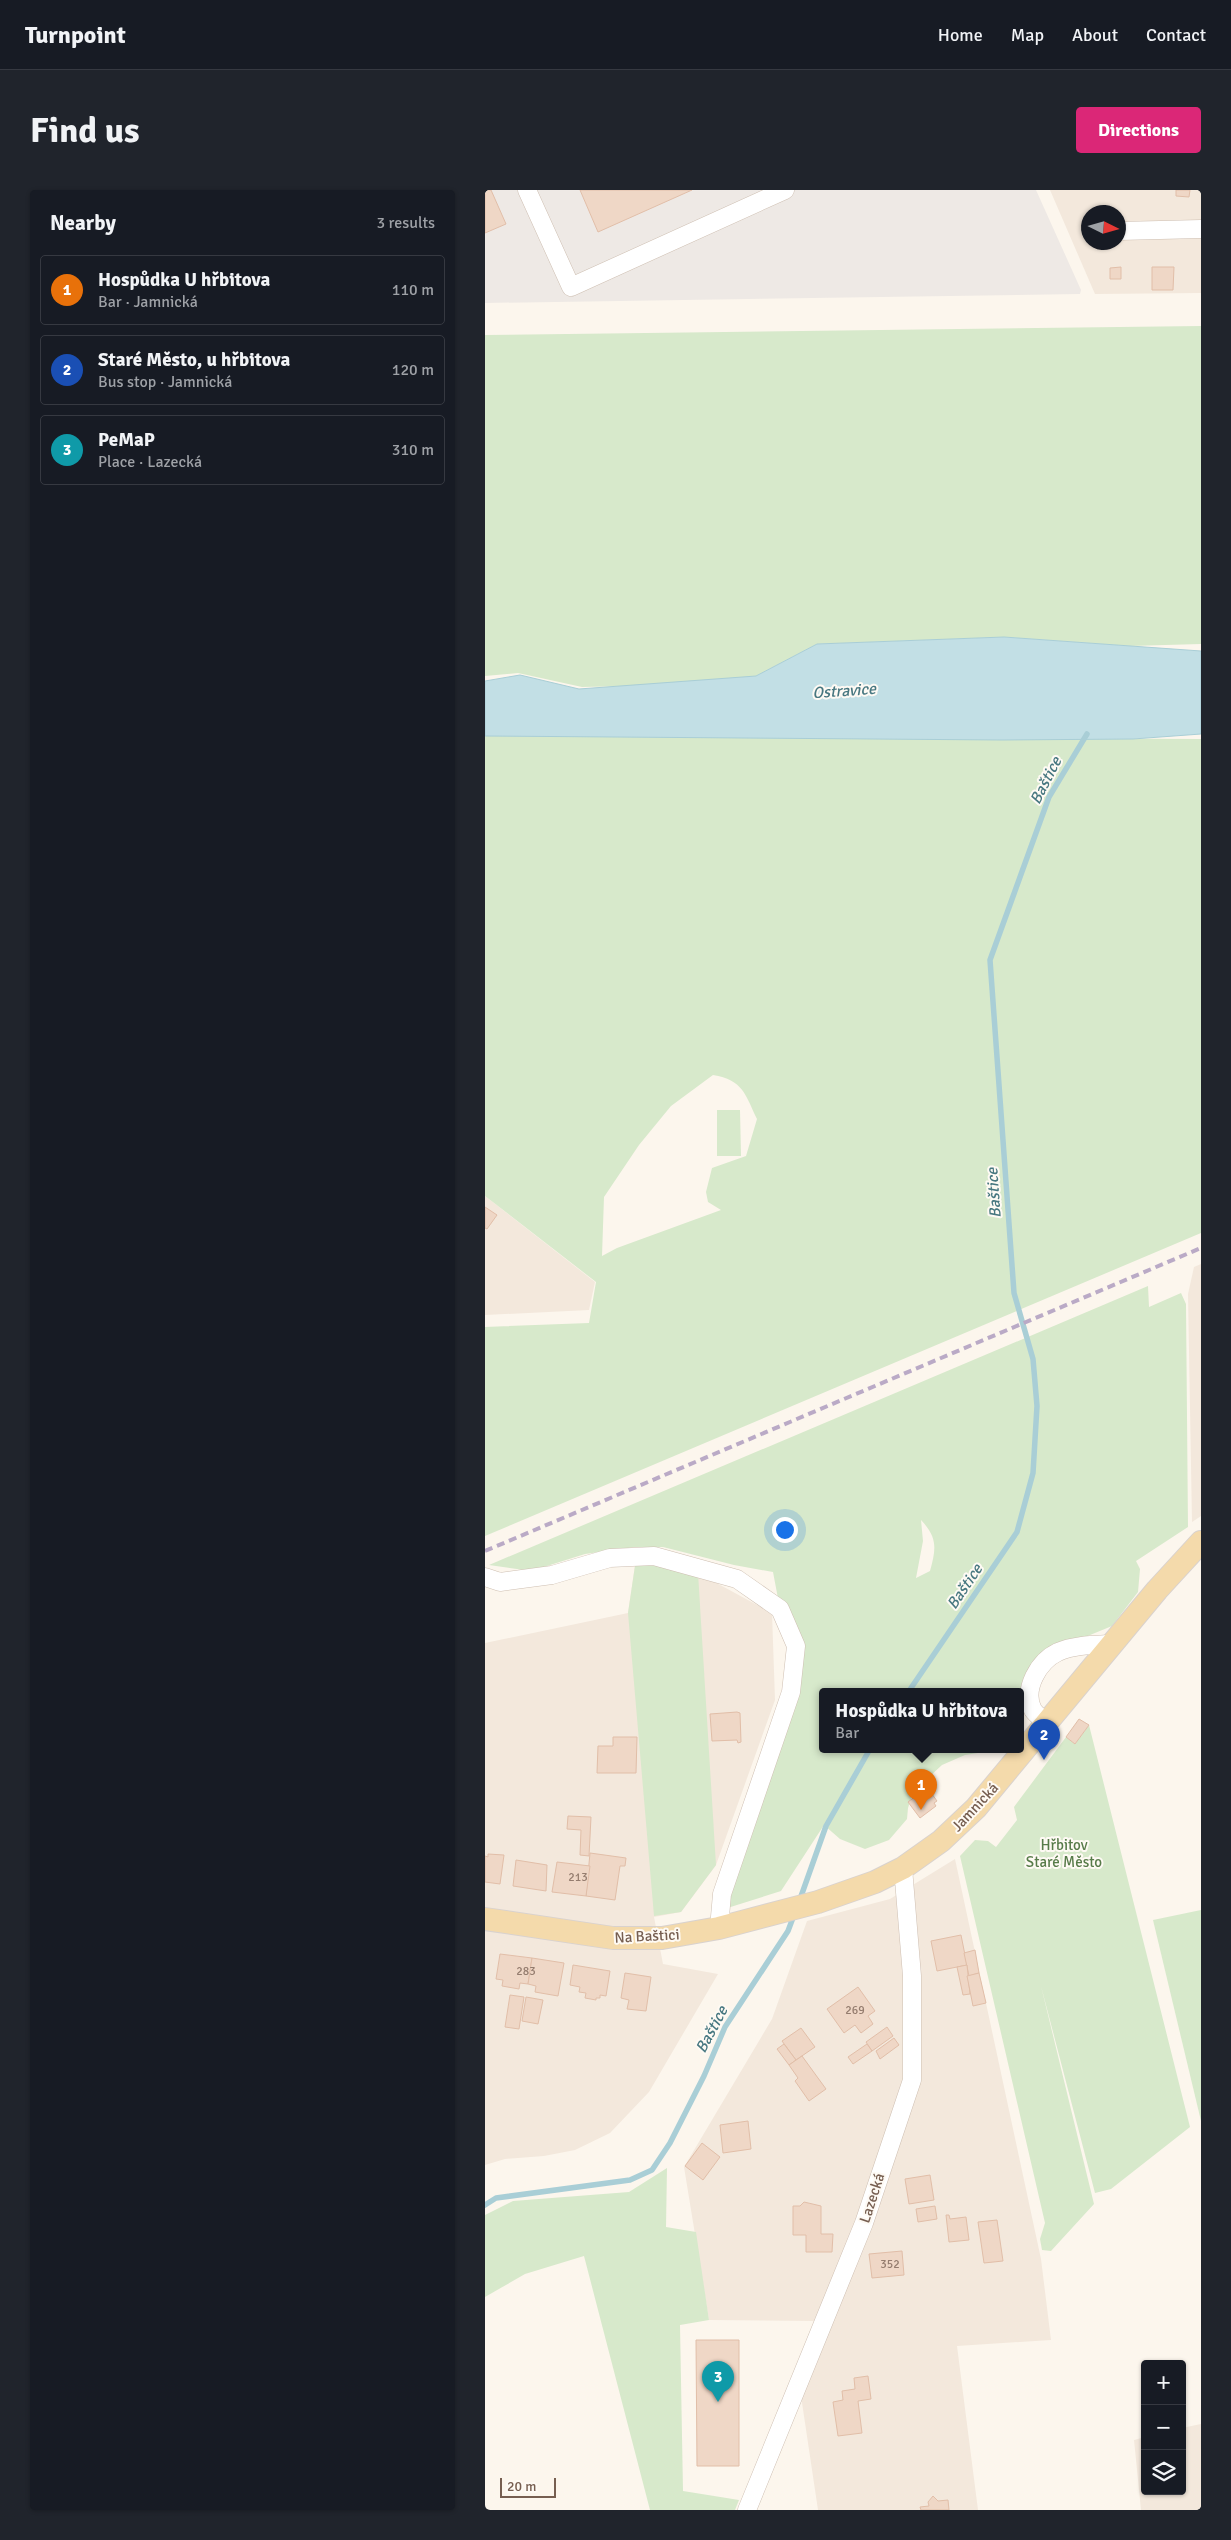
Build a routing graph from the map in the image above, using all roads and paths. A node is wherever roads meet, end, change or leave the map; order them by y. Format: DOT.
graph roads {
  1 [pos="527,190"];
  2 [pos="785,190"];
  3 [pos="1201,230"];
  4 [pos="1126,231"];
  5 [pos="1201,1542"];
  6 [pos="485,1577"];
  7 [pos="1111,1644"];
  8 [pos="1047,1723"];
  9 [pos="1024,1750"];
  10 [pos="1021,1753"];
  11 [pos="903,1868"];
  12 [pos="808,1905"];
  13 [pos="485,1919"];
  14 [pos="719,1928"];
  15 [pos="747,2510"];
  1 -- 2 [label="street"];
  3 -- 4 [label="street"];
  5 -- 7 [label="main road, Jamnická"];
  6 -- 14 [label="street"];
  7 -- 8 [label="main road, Jamnická"];
  7 -- 8 [label="street"];
  8 -- 9 [label="main road, Jamnická"];
  10 -- 11 [label="main road, Jamnická"];
  11 -- 12 [label="main road, Jamnická"];
  11 -- 15 [label="street, Lazecká"];
  12 -- 14 [label="main road, Na Baštici"];
  13 -- 14 [label="main road, Na Baštici"];
}
